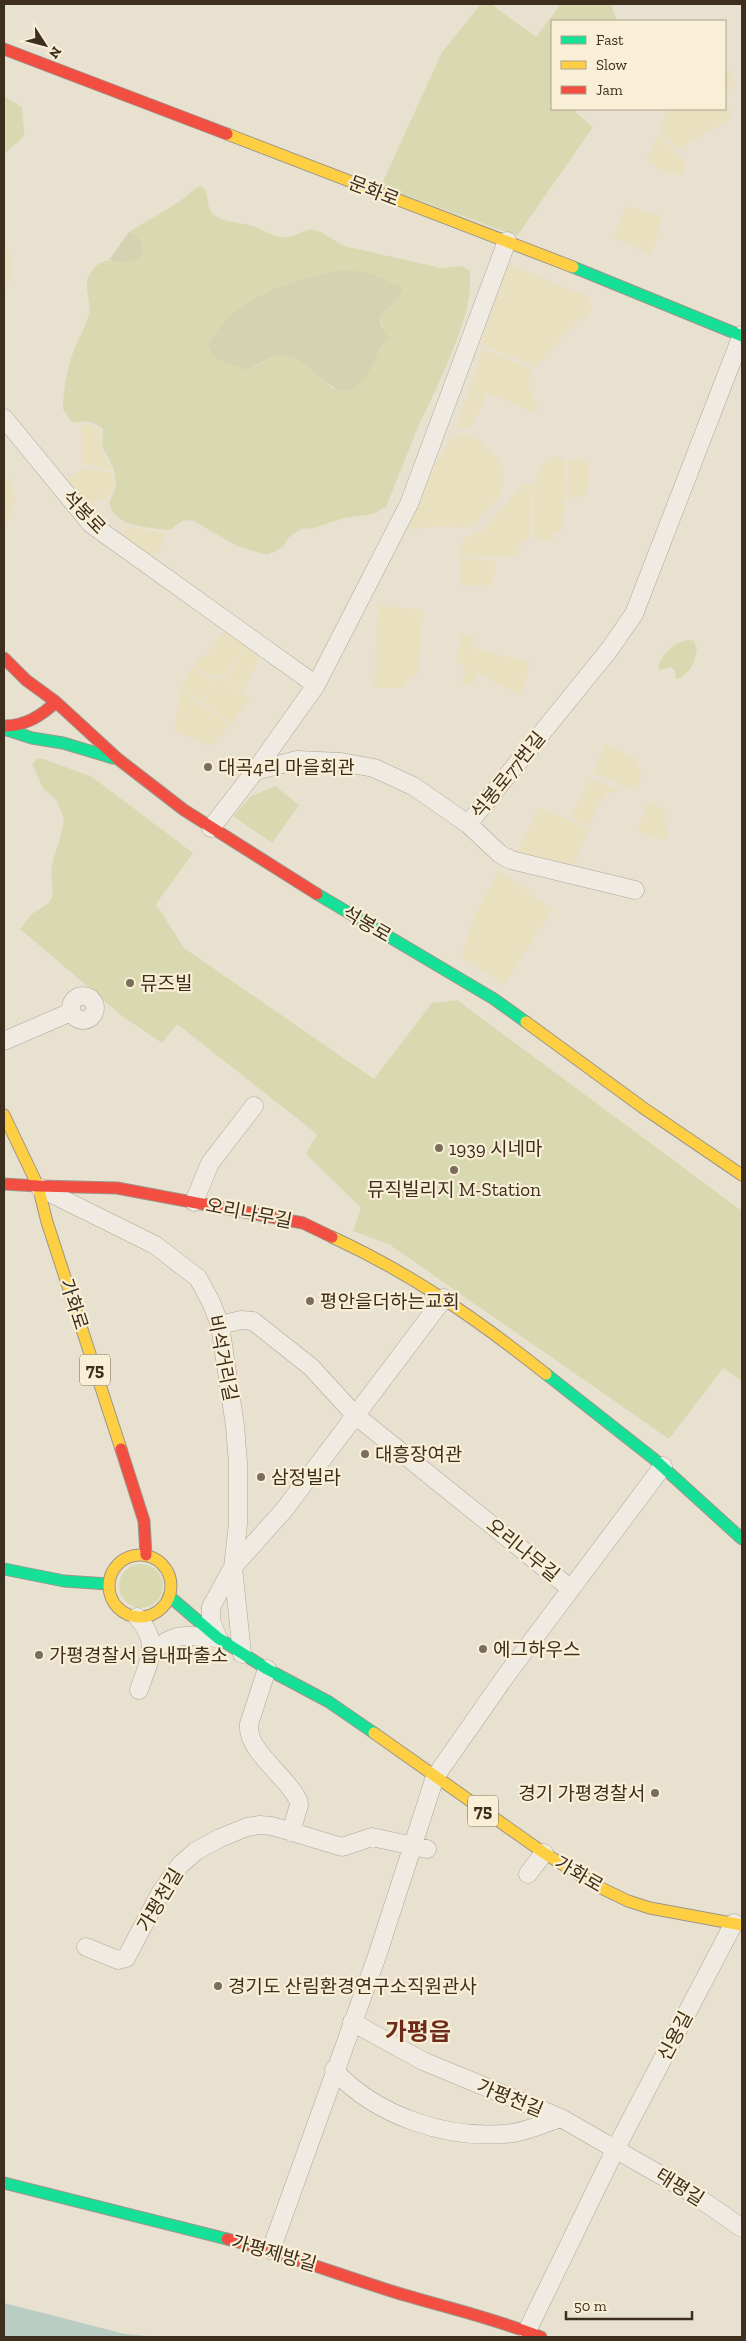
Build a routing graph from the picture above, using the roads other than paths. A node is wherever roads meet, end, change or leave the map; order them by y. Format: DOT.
graph roads {
  1 [pos="4,49"];
  2 [pos="507,241"];
  3 [pos="742,335"];
  4 [pos="4,418"];
  5 [pos="4,658"];
  6 [pos="316,685"];
  7 [pos="56,702"];
  8 [pos="4,728"];
  9 [pos="118,759"];
  10 [pos="256,771"];
  11 [pos="468,824"];
  12 [pos="211,828"];
  13 [pos="635,890"];
  14 [pos="71,1012"];
  15 [pos="4,1041"];
  16 [pos="254,1106"];
  17 [pos="4,1115"];
  18 [pos="742,1175"];
  19 [pos="4,1184"];
  20 [pos="38,1186"];
  21 [pos="194,1202"];
  22 [pos="444,1298"];
  23 [pos="220,1325"];
  24 [pos="355,1415"];
  25 [pos="662,1466"];
  26 [pos="742,1539"];
  27 [pos="146,1555"];
  28 [pos="233,1567"];
  29 [pos="4,1569"];
  30 [pos="108,1584"];
  31 [pos="571,1589"];
  32 [pos="170,1592"];
  33 [pos="213,1600"];
  34 [pos="144,1616"];
  35 [pos="218,1638"];
  36 [pos="152,1653"];
  37 [pos="242,1654"];
  38 [pos="267,1669"];
  39 [pos="139,1690"];
  40 [pos="436,1777"];
  41 [pos="291,1832"];
  42 [pos="420,1847"];
  43 [pos="544,1853"];
  44 [pos="528,1874"];
  45 [pos="738,1924"];
  46 [pos="86,1946"];
  47 [pos="352,2022"];
  48 [pos="334,2070"];
  49 [pos="561,2118"];
  50 [pos="616,2148"];
  51 [pos="4,2182"];
  52 [pos="742,2228"];
  53 [pos="271,2250"];
  54 [pos="534,2334"];
  1 -- 2 [label="main road, 문화로"];
  2 -- 3 [label="main road, 문화로"];
  2 -- 6 [label="street"];
  3 -- 11 [label="street, 석봉로77번길"];
  4 -- 6 [label="street, 석봉로"];
  5 -- 7 [label="main road, 석봉로"];
  6 -- 10 [label="street"];
  7 -- 8 [label="main road"];
  7 -- 9 [label="main road, 석봉로"];
  8 -- 9 [label="main road"];
  9 -- 12 [label="main road, 석봉로"];
  10 -- 11 [label="street, 석봉로77번길"];
  10 -- 12 [label="street"];
  11 -- 13 [label="street"];
  12 -- 18 [label="main road, 석봉로"];
  14 -- 15 [label="street"];
  16 -- 21 [label="street"];
  17 -- 20 [label="main road, 가화로 / 75"];
  19 -- 20 [label="main road, 오리나무길"];
  20 -- 21 [label="main road, 오리나무길"];
  20 -- 23 [label="street, 비석거리길"];
  20 -- 27 [label="main road, 가화로 / 75"];
  21 -- 22 [label="main road, 오리나무길"];
  22 -- 24 [label="street"];
  22 -- 25 [label="main road, 오리나무길"];
  23 -- 24 [label="street, 오리나무길"];
  23 -- 28 [label="street, 비석거리길"];
  24 -- 28 [label="street"];
  24 -- 31 [label="street, 오리나무길"];
  25 -- 26 [label="main road, 오리나무길"];
  25 -- 31 [label="street, 오리나무길"];
  27 -- 30 [label="main road"];
  27 -- 32 [label="main road"];
  28 -- 33 [label="street"];
  28 -- 37 [label="street, 비석거리길"];
  29 -- 30 [label="main road"];
  30 -- 34 [label="main road"];
  31 -- 40 [label="street"];
  32 -- 33 [label="street"];
  32 -- 34 [label="main road"];
  32 -- 35 [label="main road, 가화로"];
  33 -- 35 [label="street"];
  34 -- 35 [label="main road, 가화로"];
  34 -- 36 [label="street"];
  35 -- 36 [label="street"];
  35 -- 37 [label="main road, 가화로 / 75"];
  36 -- 39 [label="street"];
  37 -- 38 [label="main road, 가화로 / 75"];
  38 -- 40 [label="main road, 가화로 / 75"];
  38 -- 41 [label="street"];
  40 -- 42 [label="street"];
  40 -- 43 [label="main road, 가화로 / 75"];
  41 -- 42 [label="street, 가평천길"];
  41 -- 46 [label="street, 가평천길"];
  42 -- 47 [label="street"];
  43 -- 44 [label="street"];
  43 -- 45 [label="main road, 가화로 / 75"];
  45 -- 50 [label="street, 신용길"];
  47 -- 48 [label="street"];
  47 -- 49 [label="street, 가평천길"];
  48 -- 49 [label="street"];
  48 -- 53 [label="street"];
  49 -- 50 [label="street"];
  50 -- 52 [label="street, 태평길"];
  50 -- 54 [label="street, 신용길"];
  51 -- 53 [label="main road, 가평제방길"];
  53 -- 54 [label="main road, 가평제방길"];
}
